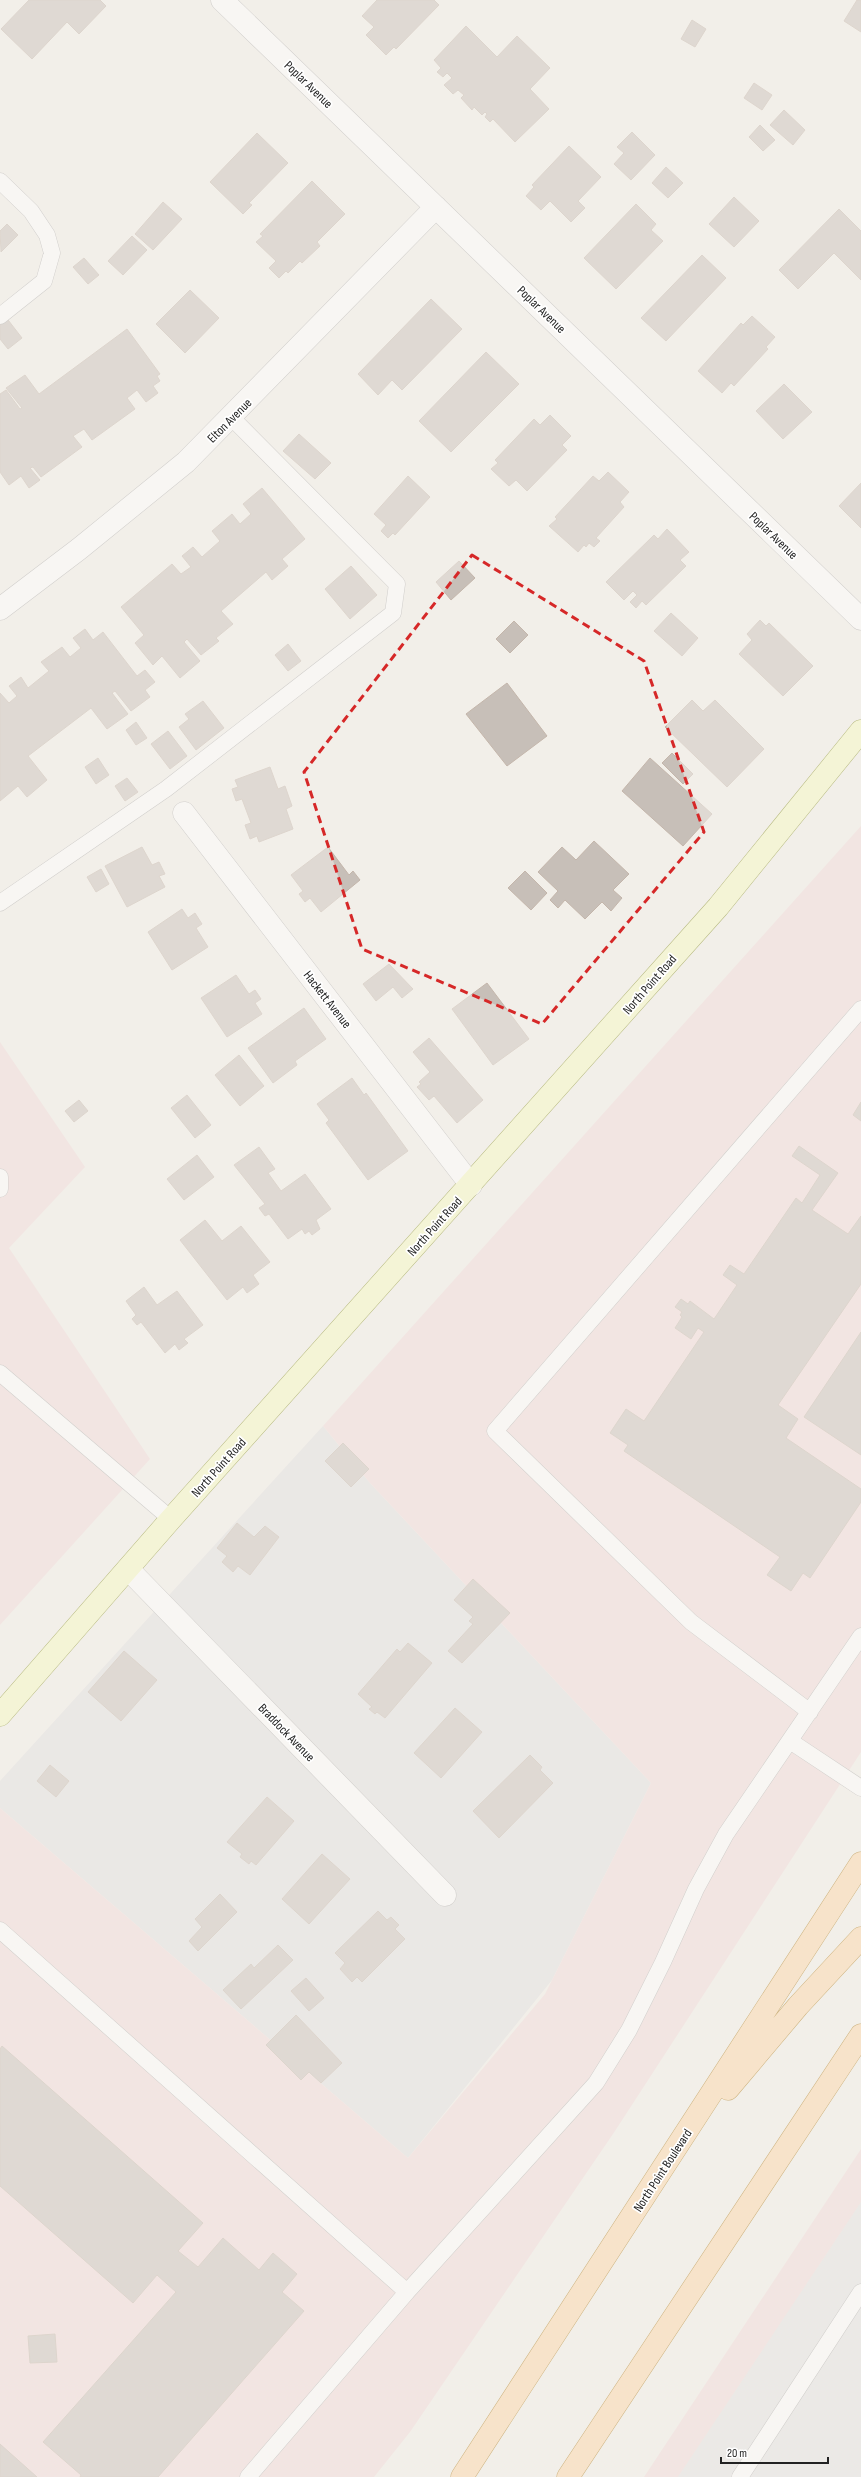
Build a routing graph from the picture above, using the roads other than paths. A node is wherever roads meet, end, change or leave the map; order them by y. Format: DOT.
graph roads {
  1 [pos="222,0"];
  2 [pos="0,181"];
  3 [pos="436,207"];
  4 [pos="0,316"];
  5 [pos="232,418"];
  6 [pos="3,601"];
  7 [pos="861,619"];
  8 [pos="861,731"];
  9 [pos="184,813"];
  10 [pos="0,903"];
  11 [pos="861,1010"];
  12 [pos="0,1177"];
  13 [pos="471,1186"];
  14 [pos="0,1189"];
  15 [pos="3,1381"];
  16 [pos="171,1519"];
  17 [pos="128,1569"];
  18 [pos="861,1636"];
  19 [pos="810,1712"];
  20 [pos="0,1715"];
  21 [pos="790,1741"];
  22 [pos="861,1788"];
  23 [pos="861,1863"];
  24 [pos="445,1895"];
  25 [pos="0,1931"];
  26 [pos="861,1938"];
  27 [pos="861,2035"];
  28 [pos="861,2044"];
  29 [pos="843,2061"];
  30 [pos="675,2150"];
  31 [pos="407,2292"];
  32 [pos="861,2292"];
  33 [pos="248,2477"];
  34 [pos="462,2477"];
  35 [pos="568,2477"];
  36 [pos="740,2477"];
  1 -- 3 [label="street, Poplar Avenue"];
  2 -- 4 [label="lane"];
  3 -- 5 [label="street, Elton Avenue"];
  3 -- 7 [label="street, Poplar Avenue"];
  5 -- 6 [label="street, Elton Avenue"];
  5 -- 10 [label="lane"];
  8 -- 13 [label="street, North Point Road"];
  9 -- 13 [label="street, Hackett Avenue"];
  11 -- 19 [label="lane"];
  12 -- 14 [label="lane"];
  13 -- 16 [label="street, North Point Road"];
  15 -- 16 [label="lane"];
  16 -- 17 [label="street, North Point Road"];
  17 -- 20 [label="street, North Point Road"];
  17 -- 24 [label="street, Braddock Avenue"];
  18 -- 19 [label="lane"];
  19 -- 21 [label="lane"];
  21 -- 22 [label="lane"];
  21 -- 31 [label="lane"];
  23 -- 30 [label="main road, North Point Boulevard"];
  25 -- 31 [label="lane"];
  26 -- 30 [label="main road"];
  27 -- 29 [label="main road"];
  28 -- 29 [label="lane"];
  29 -- 35 [label="main road"];
  30 -- 34 [label="main road, North Point Boulevard"];
  31 -- 33 [label="lane"];
  32 -- 36 [label="lane"];
}
